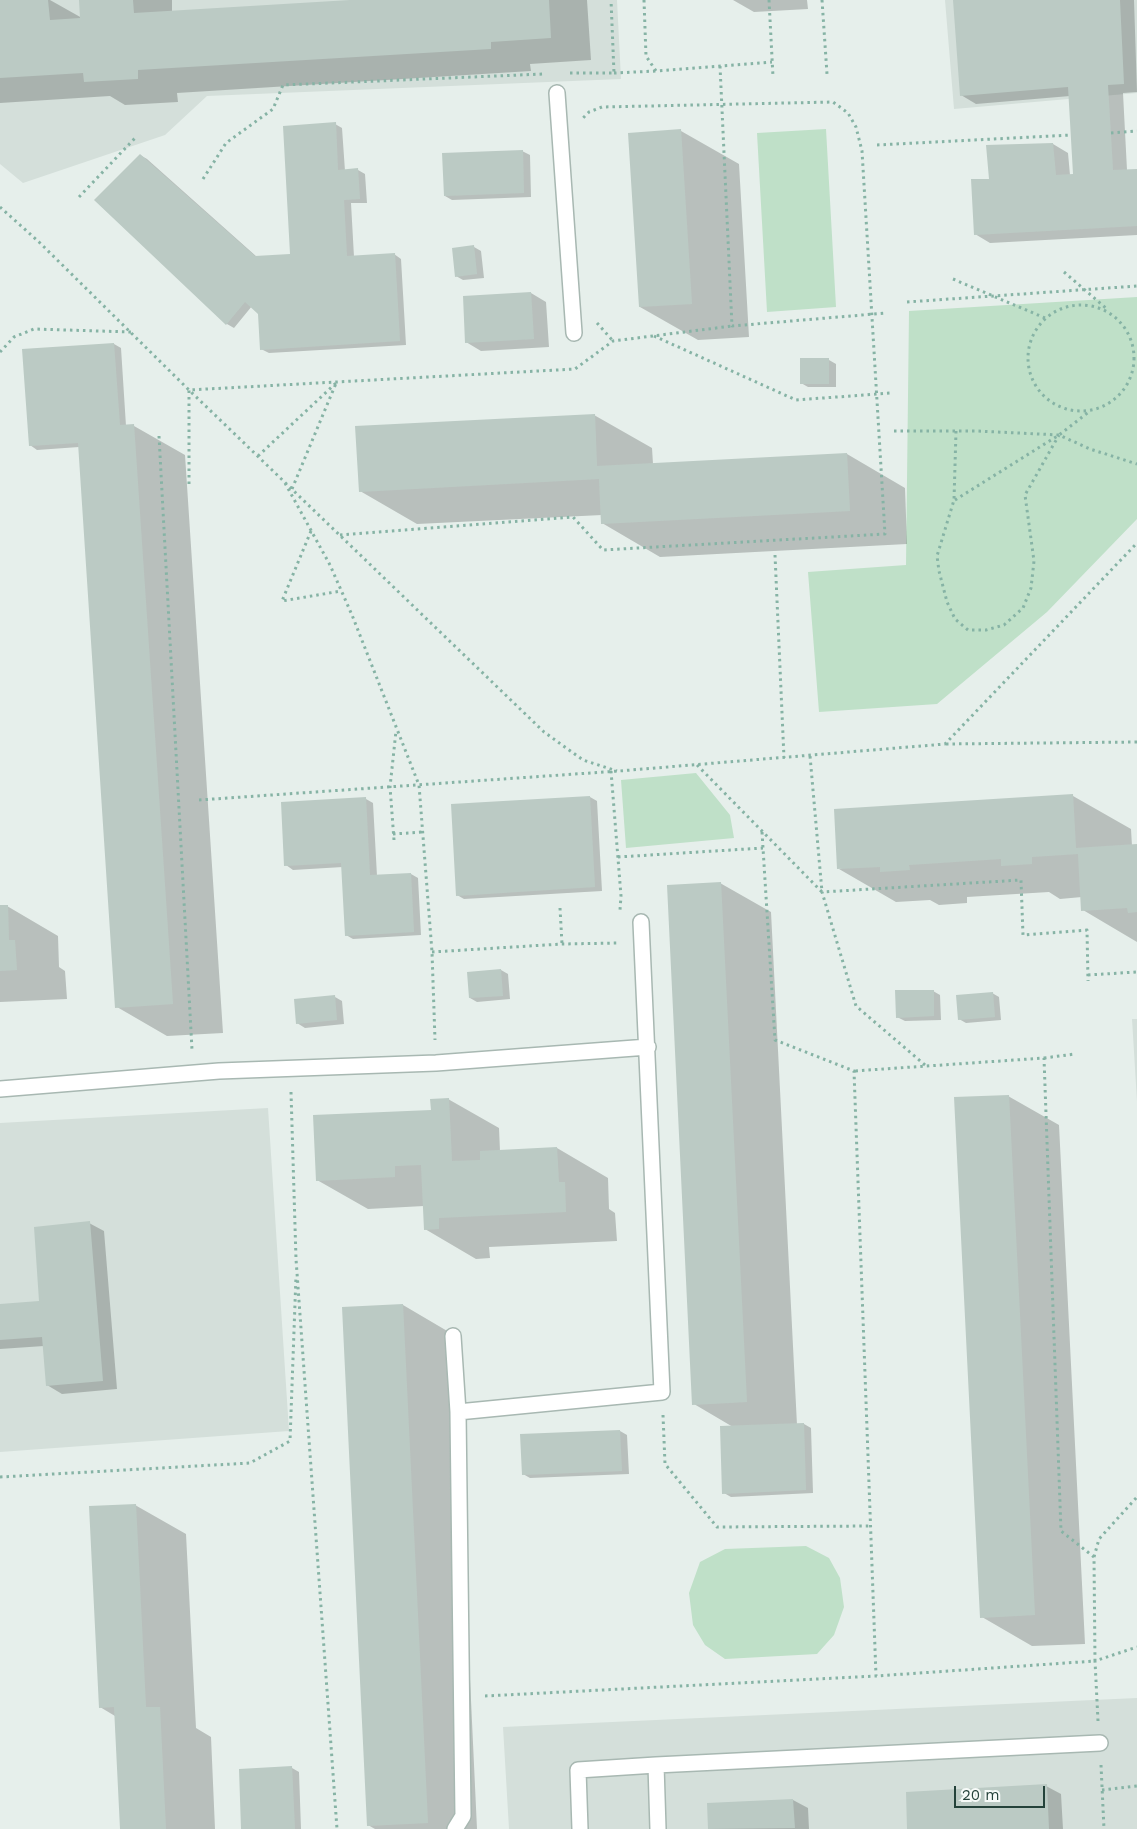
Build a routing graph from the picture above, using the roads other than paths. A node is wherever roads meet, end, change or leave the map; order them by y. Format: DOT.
graph roads {
  1 [pos="557,92"];
  2 [pos="574,333"];
  3 [pos="641,922"];
  4 [pos="648,1047"];
  5 [pos="0,1089"];
  6 [pos="454,1336"];
  7 [pos="458,1412"];
  8 [pos="1100,1743"];
  9 [pos="656,1765"];
  10 [pos="455,1829"];
  11 [pos="580,1829"];
  12 [pos="658,1829"];
  1 -- 2 [label="lane"];
  3 -- 4 [label="lane"];
  4 -- 5 [label="lane"];
  4 -- 7 [label="lane"];
  6 -- 7 [label="lane"];
  7 -- 10 [label="lane"];
  8 -- 9 [label="lane"];
  9 -- 11 [label="lane"];
  9 -- 12 [label="lane"];
}
